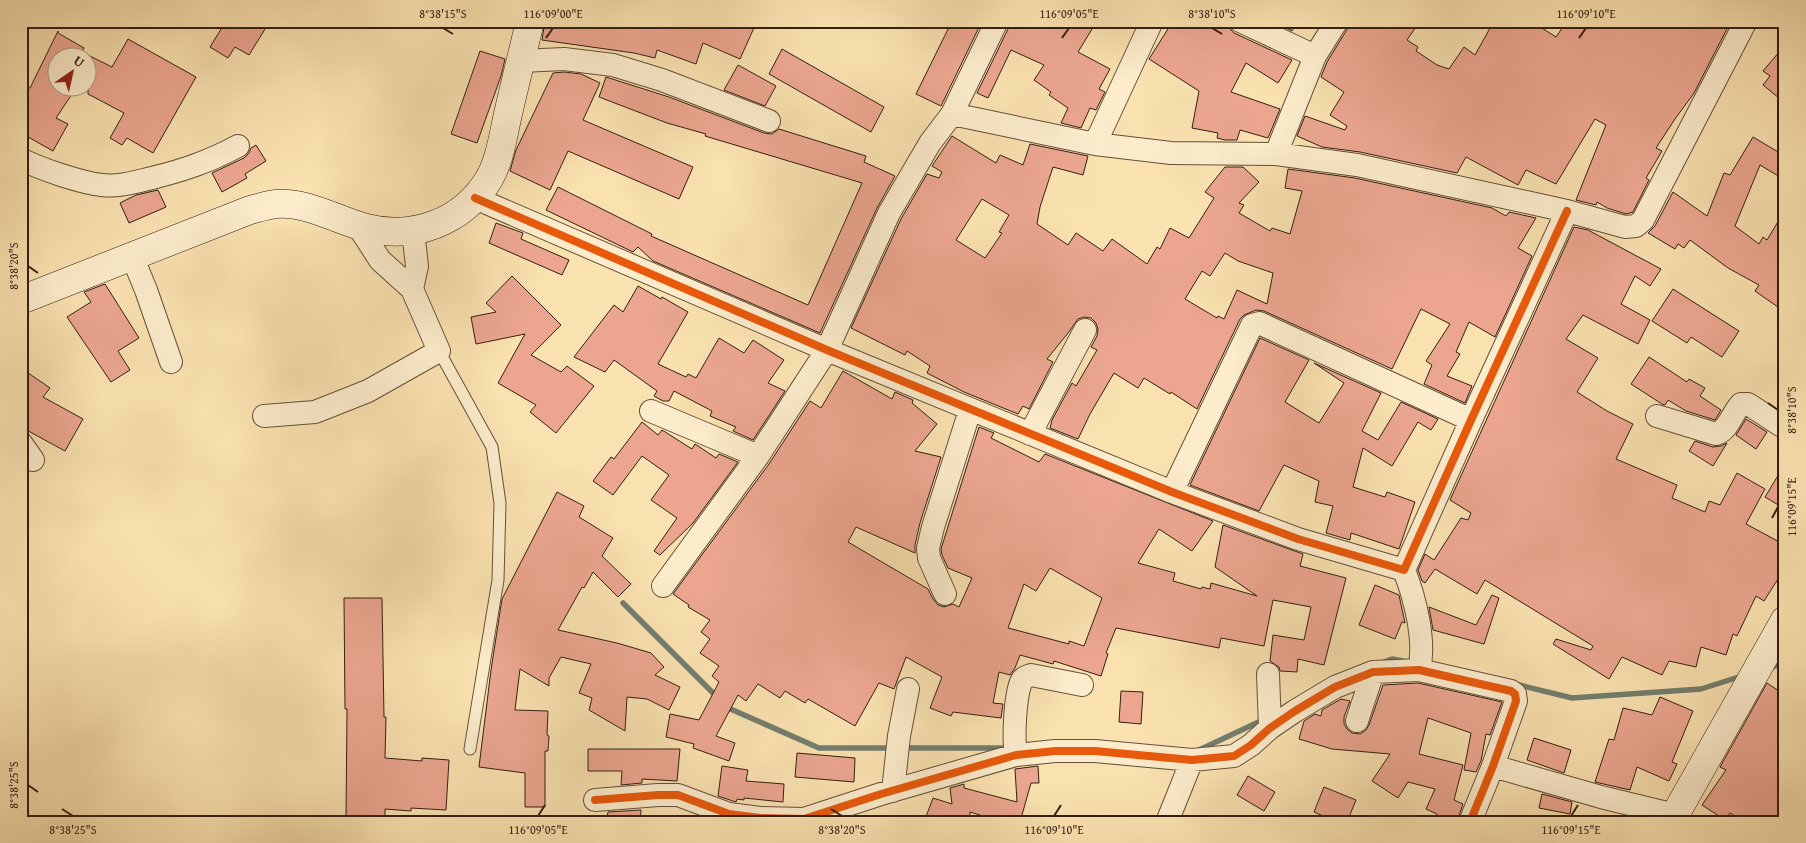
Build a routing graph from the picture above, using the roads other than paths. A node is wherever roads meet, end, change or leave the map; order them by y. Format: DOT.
graph roads {
  1 [pos="530,21"];
  2 [pos="997,21"];
  3 [pos="1152,21"];
  4 [pos="1240,21"];
  5 [pos="1337,21"];
  6 [pos="1746,21"];
  7 [pos="1315,56"];
  8 [pos="521,61"];
  9 [pos="952,114"];
  10 [pos="769,121"];
  11 [pos="1095,144"];
  12 [pos="238,146"];
  13 [pos="1276,154"];
  14 [pos="21,159"];
  15 [pos="475,198"];
  16 [pos="1567,211"];
  17 [pos="358,226"];
  18 [pos="430,226"];
  19 [pos="132,256"];
  20 [pos="412,289"];
  21 [pos="21,300"];
  22 [pos="1084,330"];
  23 [pos="827,350"];
  24 [pos="439,351"];
  25 [pos="172,362"];
  26 [pos="970,410"];
  27 [pos="651,411"];
  28 [pos="264,416"];
  29 [pos="1657,416"];
  30 [pos="1471,420"];
  31 [pos="1785,428"];
  32 [pos="1030,434"];
  33 [pos="758,456"];
  34 [pos="1172,492"];
  35 [pos="1404,570"];
  36 [pos="663,586"];
  37 [pos="945,594"];
  38 [pos="1785,620"];
  39 [pos="1420,662"];
  40 [pos="1373,672"];
  41 [pos="1268,674"];
  42 [pos="1082,685"];
  43 [pos="908,689"];
  44 [pos="1270,716"];
  45 [pos="1357,721"];
  46 [pos="1015,747"];
  47 [pos="470,749"];
  48 [pos="1192,760"];
  49 [pos="1493,766"];
  50 [pos="893,791"];
  51 [pos="595,800"];
  52 [pos="1673,818"];
  53 [pos="1167,822"];
  54 [pos="1470,822"];
  1 -- 8 [label="street"];
  2 -- 9 [label="street"];
  3 -- 11 [label="street"];
  4 -- 7 [label="street"];
  5 -- 7 [label="street"];
  6 -- 16 [label="street"];
  7 -- 13 [label="street"];
  8 -- 10 [label="street"];
  8 -- 15 [label="street"];
  9 -- 11 [label="street"];
  9 -- 23 [label="street"];
  11 -- 13 [label="street"];
  12 -- 14 [label="street"];
  13 -- 16 [label="street"];
  15 -- 18 [label="street"];
  15 -- 23 [label="street"];
  16 -- 30 [label="street"];
  17 -- 18 [label="street"];
  17 -- 19 [label="street"];
  17 -- 20 [label="street"];
  18 -- 20 [label="street"];
  19 -- 21 [label="street"];
  19 -- 25 [label="street"];
  20 -- 24 [label="street"];
  22 -- 32 [label="street"];
  23 -- 26 [label="street"];
  23 -- 33 [label="street"];
  24 -- 28 [label="street"];
  24 -- 47 [label="lane"];
  26 -- 32 [label="street"];
  26 -- 37 [label="street"];
  27 -- 33 [label="street"];
  29 -- 31 [label="street"];
  30 -- 34 [label="street"];
  30 -- 35 [label="street"];
  32 -- 34 [label="street"];
  33 -- 36 [label="street"];
  34 -- 35 [label="street"];
  35 -- 39 [label="street"];
  38 -- 52 [label="street"];
  39 -- 40 [label="street"];
  39 -- 49 [label="street"];
  40 -- 44 [label="street"];
  40 -- 45 [label="street"];
  41 -- 44 [label="street"];
  42 -- 46 [label="street"];
  43 -- 50 [label="street"];
  44 -- 48 [label="street"];
  46 -- 48 [label="street"];
  46 -- 50 [label="street"];
  48 -- 53 [label="street"];
  49 -- 52 [label="street"];
  49 -- 54 [label="street"];
  50 -- 51 [label="street"];
}
